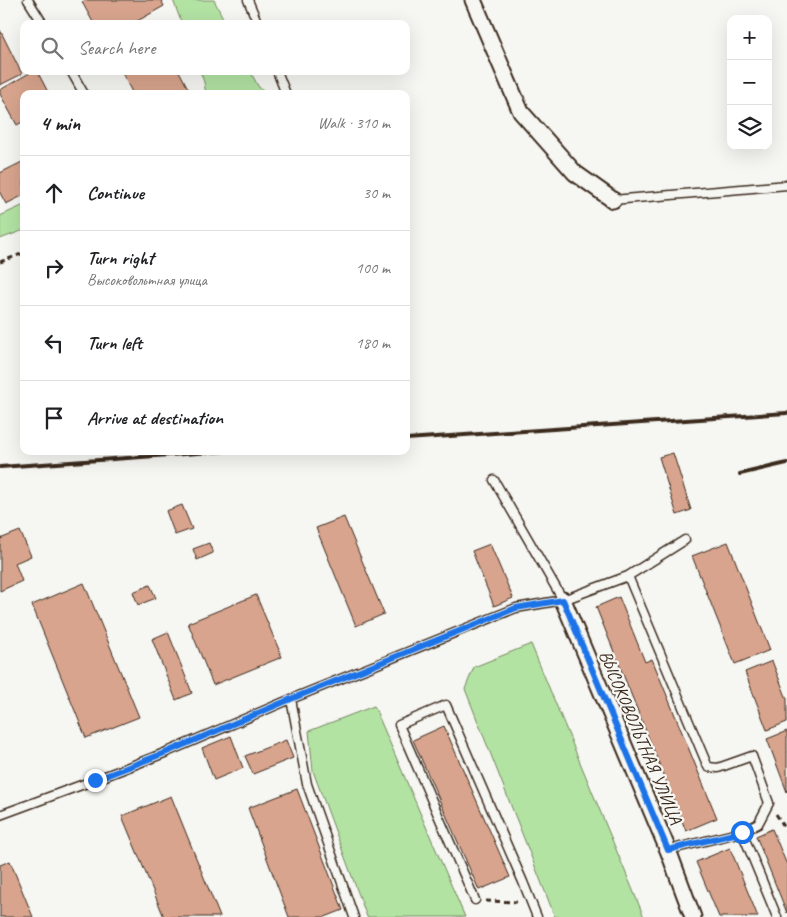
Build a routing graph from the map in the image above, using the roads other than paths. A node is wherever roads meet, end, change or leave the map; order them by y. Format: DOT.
graph roads {
  1 [pos="28,0"];
  2 [pos="248,0"];
  3 [pos="473,0"];
  4 [pos="40,20"];
  5 [pos="256,20"];
  6 [pos="73,75"];
  7 [pos="278,75"];
  8 [pos="82,90"];
  9 [pos="284,90"];
  10 [pos="787,185"];
  11 [pos="612,200"];
  12 [pos="494,480"];
  13 [pos="685,540"];
  14 [pos="628,576"];
  15 [pos="563,600"];
  16 [pos="291,699"];
  17 [pos="0,815"];
  18 [pos="742,832"];
  19 [pos="668,850"];
  20 [pos="475,900"];
  21 [pos="354,917"];
  22 [pos="536,917"];
  23 [pos="693,917"];
  24 [pos="777,917"];
  1 -- 4 [label="lane"];
  2 -- 5 [label="lane"];
  3 -- 11 [label="street"];
  6 -- 8 [label="lane"];
  7 -- 9 [label="lane"];
  10 -- 11 [label="lane"];
  12 -- 15 [label="lane"];
  13 -- 14 [label="lane"];
  14 -- 15 [label="lane"];
  14 -- 18 [label="lane"];
  15 -- 16 [label="lane"];
  15 -- 19 [label="street, ВЫСОКОВОЛЬТНАЯ УЛИЦА"];
  16 -- 17 [label="lane"];
  16 -- 21 [label="lane"];
  18 -- 19 [label="lane"];
  18 -- 24 [label="lane"];
  19 -- 23 [label="street, ВЫСОКОВОЛЬТНАЯ УЛИЦА"];
  20 -- 22 [label="lane"];
}
